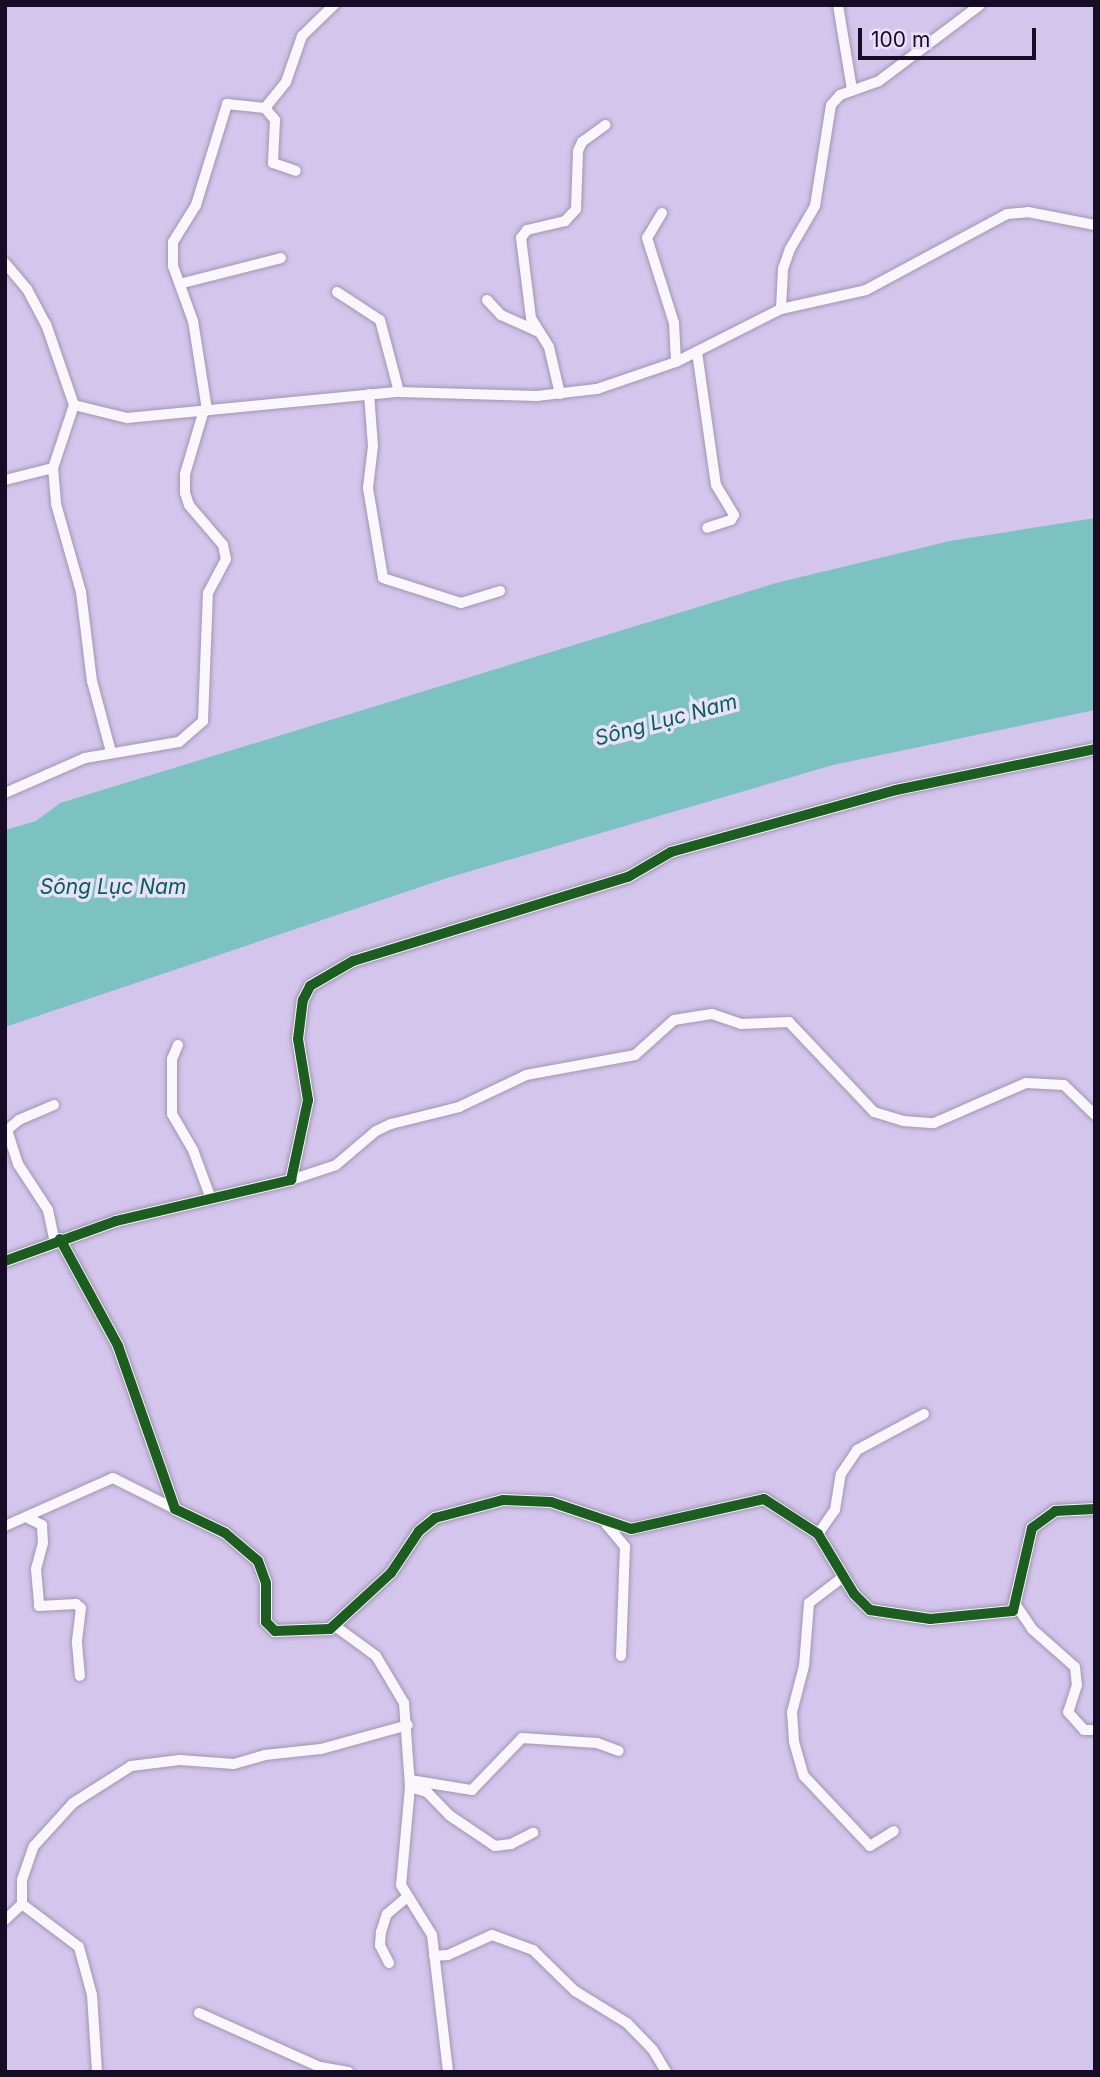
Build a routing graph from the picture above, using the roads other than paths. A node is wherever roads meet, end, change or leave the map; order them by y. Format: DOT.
graph roads {
  1 [pos="334,5"];
  2 [pos="838,5"];
  3 [pos="980,5"];
  4 [pos="852,90"];
  5 [pos="265,108"];
  6 [pos="605,125"];
  7 [pos="296,171"];
  8 [pos="662,214"];
  9 [pos="1095,225"];
  10 [pos="281,258"];
  11 [pos="5,263"];
  12 [pos="183,283"];
  13 [pos="337,292"];
  14 [pos="486,300"];
  15 [pos="781,309"];
  16 [pos="541,334"];
  17 [pos="697,352"];
  18 [pos="676,362"];
  19 [pos="399,392"];
  20 [pos="369,394"];
  21 [pos="560,394"];
  22 [pos="74,405"];
  23 [pos="206,410"];
  24 [pos="53,468"];
  25 [pos="5,480"];
  26 [pos="707,528"];
  27 [pos="500,591"];
  28 [pos="1095,749"];
  29 [pos="111,752"];
  30 [pos="5,793"];
  31 [pos="178,1045"];
  32 [pos="54,1105"];
  33 [pos="1095,1115"];
  34 [pos="291,1180"];
  35 [pos="211,1199"];
  36 [pos="58,1240"];
  37 [pos="5,1261"];
  38 [pos="924,1414"];
  39 [pos="175,1509"];
  40 [pos="1095,1509"];
  41 [pos="28,1518"];
  42 [pos="606,1524"];
  43 [pos="5,1526"];
  44 [pos="818,1534"];
  45 [pos="842,1577"];
  46 [pos="1016,1605"];
  47 [pos="335,1626"];
  48 [pos="621,1656"];
  49 [pos="80,1676"];
  50 [pos="408,1725"];
  51 [pos="1095,1730"];
  52 [pos="619,1751"];
  53 [pos="410,1784"];
  54 [pos="894,1831"];
  55 [pos="533,1833"];
  56 [pos="406,1898"];
  57 [pos="22,1904"];
  58 [pos="5,1920"];
  59 [pos="434,1956"];
  60 [pos="389,1963"];
  61 [pos="199,2013"];
  62 [pos="97,2072"];
  63 [pos="349,2072"];
  64 [pos="448,2072"];
  65 [pos="666,2072"];
  1 -- 5 [label="street"];
  2 -- 4 [label="street"];
  3 -- 4 [label="street"];
  4 -- 15 [label="street"];
  5 -- 7 [label="street"];
  5 -- 12 [label="street"];
  6 -- 16 [label="street"];
  8 -- 18 [label="street"];
  9 -- 15 [label="street"];
  10 -- 12 [label="street"];
  11 -- 22 [label="street"];
  12 -- 23 [label="street"];
  13 -- 19 [label="street"];
  14 -- 16 [label="street"];
  15 -- 17 [label="street"];
  16 -- 21 [label="street"];
  17 -- 18 [label="street"];
  17 -- 26 [label="street"];
  18 -- 21 [label="street"];
  19 -- 20 [label="street"];
  19 -- 21 [label="street"];
  20 -- 23 [label="street"];
  20 -- 27 [label="street"];
  22 -- 23 [label="street"];
  22 -- 24 [label="street"];
  23 -- 29 [label="street"];
  24 -- 25 [label="street"];
  24 -- 29 [label="street"];
  28 -- 34 [label="street"];
  29 -- 30 [label="street"];
  31 -- 35 [label="street"];
  32 -- 36 [label="street"];
  33 -- 34 [label="street"];
  34 -- 35 [label="street"];
  35 -- 36 [label="street"];
  36 -- 37 [label="street"];
  36 -- 39 [label="street"];
  38 -- 44 [label="street"];
  39 -- 41 [label="street"];
  39 -- 47 [label="street"];
  40 -- 46 [label="street"];
  41 -- 43 [label="street"];
  41 -- 49 [label="street"];
  42 -- 44 [label="street"];
  42 -- 47 [label="street"];
  42 -- 48 [label="street"];
  44 -- 45 [label="street"];
  45 -- 46 [label="street"];
  45 -- 54 [label="street"];
  46 -- 51 [label="street"];
  47 -- 50 [label="street"];
  50 -- 53 [label="street"];
  50 -- 57 [label="street"];
  52 -- 53 [label="street"];
  53 -- 55 [label="street"];
  53 -- 56 [label="street"];
  56 -- 59 [label="street"];
  56 -- 60 [label="street"];
  57 -- 58 [label="street"];
  57 -- 62 [label="street"];
  59 -- 64 [label="street"];
  59 -- 65 [label="street"];
  61 -- 63 [label="street"];
}
